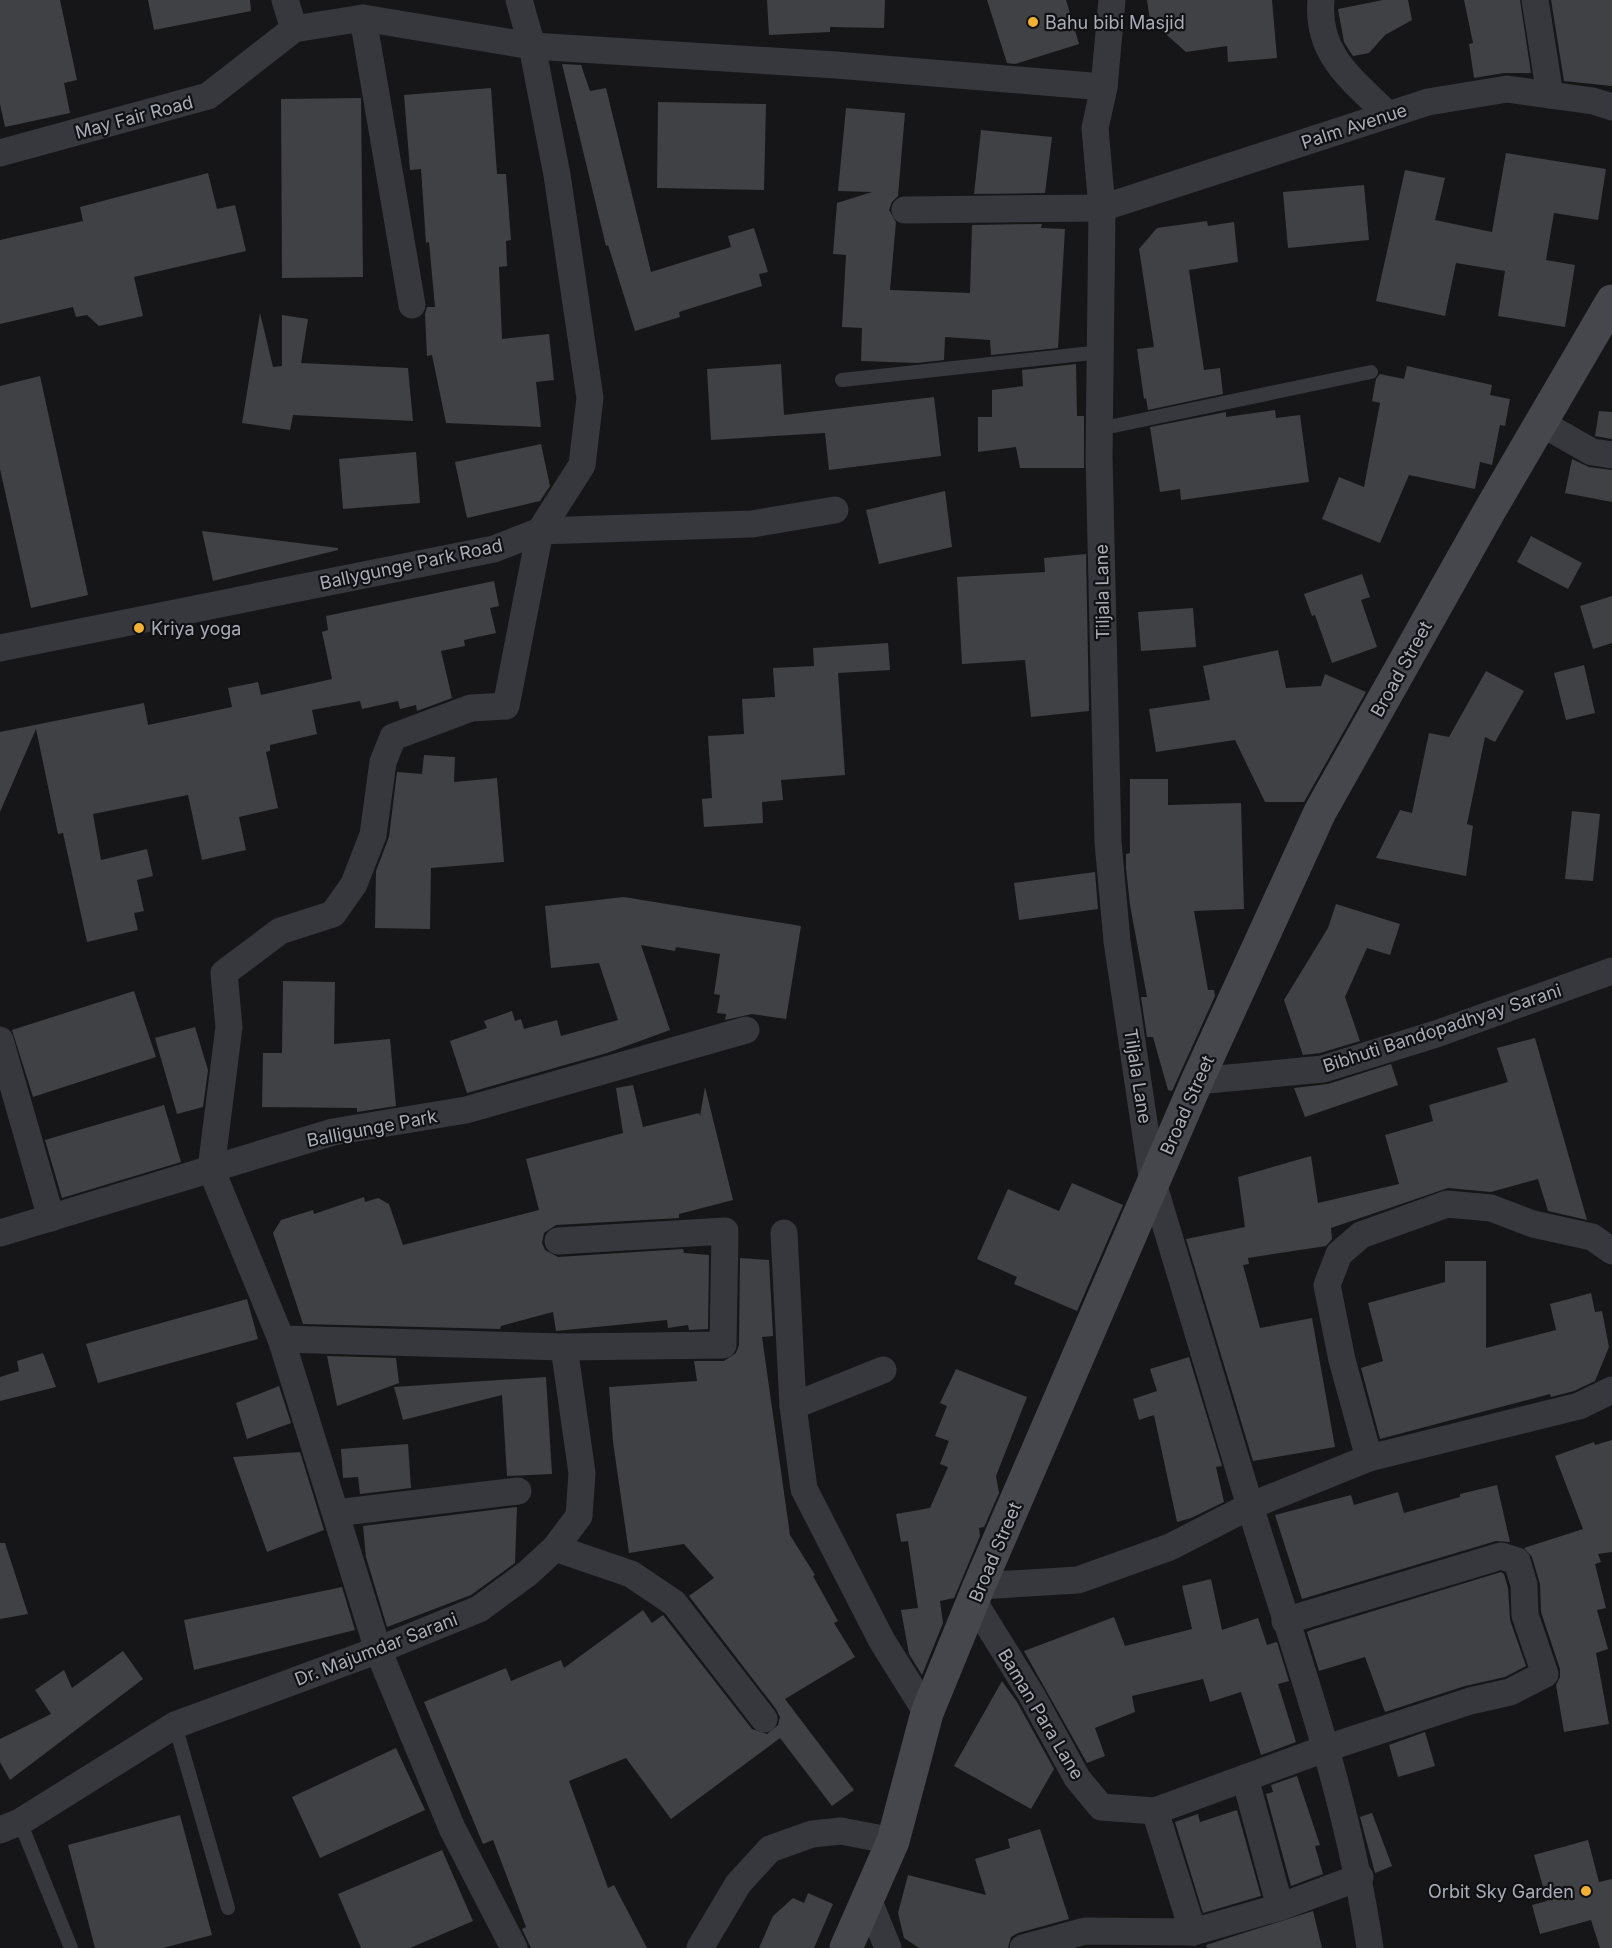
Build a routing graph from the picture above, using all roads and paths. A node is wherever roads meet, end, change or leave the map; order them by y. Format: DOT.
graph roads {
  1 [pos="285,0"];
  2 [pos="519,0"];
  3 [pos="1112,0"];
  4 [pos="1321,0"];
  5 [pos="1535,0"];
  6 [pos="363,18"];
  7 [pos="294,29"];
  8 [pos="532,46"];
  9 [pos="1104,87"];
  10 [pos="1550,95"];
  11 [pos="1612,107"];
  12 [pos="1388,115"];
  13 [pos="1,149"];
  14 [pos="1102,208"];
  15 [pos="905,210"];
  16 [pos="1612,301"];
  17 [pos="412,305"];
  18 [pos="1101,352"];
  19 [pos="1371,372"];
  20 [pos="842,380"];
  21 [pos="1541,423"];
  22 [pos="1099,429"];
  23 [pos="1612,455"];
  24 [pos="835,510"];
  25 [pos="540,531"];
  26 [pos="0,648"];
  27 [pos="1612,971"];
  28 [pos="746,1030"];
  29 [pos="0,1040"];
  30 [pos="1197,1081"];
  31 [pos="211,1169"];
  32 [pos="1153,1183"];
  33 [pos="51,1218"];
  34 [pos="0,1233"];
  35 [pos="784,1233"];
  36 [pos="558,1241"];
  37 [pos="1612,1251"];
  38 [pos="281,1339"];
  39 [pos="564,1347"];
  40 [pos="884,1370"];
  41 [pos="1612,1390"];
  42 [pos="793,1406"];
  43 [pos="1369,1458"];
  44 [pos="518,1491"];
  45 [pos="1250,1506"];
  46 [pos="336,1513"];
  47 [pos="555,1548"];
  48 [pos="976,1594"];
  49 [pos="1286,1621"];
  50 [pos="378,1650"];
  51 [pos="927,1713"];
  52 [pos="764,1719"];
  53 [pos="175,1725"];
  54 [pos="1327,1748"];
  55 [pos="1245,1778"];
  56 [pos="1155,1811"];
  57 [pos="10,1826"];
  58 [pos="893,1841"];
  59 [pos="1360,1877"];
  60 [pos="868,1899"];
  61 [pos="1280,1907"];
  62 [pos="228,1908"];
  63 [pos="1193,1932"];
  64 [pos="1088,1940"];
  65 [pos="71,1948"];
  66 [pos="514,1948"];
  67 [pos="700,1948"];
  68 [pos="846,1948"];
  69 [pos="888,1948"];
  70 [pos="1023,1948"];
  71 [pos="1370,1948"];
  1 -- 7 [label="street"];
  2 -- 8 [label="street"];
  3 -- 9 [label="street, Tiljala Lane"];
  4 -- 12 [label="street"];
  5 -- 10 [label="street"];
  6 -- 7 [label="street, May Fair Road"];
  6 -- 8 [label="street, May Fair Road"];
  6 -- 17 [label="street"];
  7 -- 13 [label="street, May Fair Road"];
  8 -- 9 [label="street, May Fair Road"];
  8 -- 25 [label="street"];
  9 -- 14 [label="street, Tiljala Lane"];
  10 -- 11 [label="street, Palm Avenue"];
  10 -- 12 [label="street, Palm Avenue"];
  12 -- 14 [label="street, Palm Avenue"];
  14 -- 15 [label="street, Palm Avenue"];
  14 -- 18 [label="street, Tiljala Lane"];
  16 -- 21 [label="street, Broad Street"];
  18 -- 20 [label="lane"];
  18 -- 22 [label="street, Tiljala Lane"];
  19 -- 22 [label="lane"];
  21 -- 23 [label="street"];
  21 -- 30 [label="street, Broad Street"];
  22 -- 32 [label="street, Tiljala Lane"];
  24 -- 25 [label="street, Ballygunge Park Road"];
  25 -- 26 [label="street, Ballygunge Park Road"];
  25 -- 31 [label="street"];
  27 -- 30 [label="street, Bibhuti Bandopadhyay Sarani"];
  28 -- 31 [label="street, Balligunge Park"];
  29 -- 33 [label="street"];
  30 -- 32 [label="street, Broad Street"];
  31 -- 33 [label="street, Balligunge Park"];
  31 -- 38 [label="street"];
  32 -- 45 [label="street, Tiljala Lane"];
  32 -- 48 [label="street, Broad Street"];
  33 -- 34 [label="street, Balligunge Park"];
  35 -- 42 [label="street"];
  36 -- 39 [label="street"];
  37 -- 43 [label="street"];
  38 -- 39 [label="street"];
  38 -- 46 [label="street"];
  39 -- 47 [label="street, Dr. Majumdar Sarani"];
  40 -- 42 [label="street"];
  41 -- 43 [label="street"];
  42 -- 51 [label="street"];
  43 -- 45 [label="street"];
  44 -- 46 [label="street"];
  45 -- 48 [label="street"];
  45 -- 49 [label="street"];
  46 -- 50 [label="street"];
  47 -- 50 [label="street, Dr. Majumdar Sarani"];
  47 -- 52 [label="street"];
  48 -- 51 [label="street, Broad Street"];
  48 -- 56 [label="street, Baman Para Lane"];
  49 -- 54 [label="street"];
  49 -- 54 [label="street, Baman Para Lane"];
  50 -- 53 [label="street, Dr. Majumdar Sarani"];
  50 -- 66 [label="street"];
  51 -- 58 [label="street, Broad Street"];
  53 -- 57 [label="street, Dr. Majumdar Sarani"];
  53 -- 62 [label="lane"];
  54 -- 55 [label="street, Baman Para Lane"];
  54 -- 59 [label="street"];
  55 -- 56 [label="street, Baman Para Lane"];
  55 -- 61 [label="street"];
  56 -- 63 [label="street"];
  57 -- 65 [label="lane"];
  58 -- 60 [label="street, Broad Street"];
  58 -- 67 [label="street"];
  59 -- 61 [label="street"];
  59 -- 71 [label="street"];
  60 -- 68 [label="street, Broad Street"];
  60 -- 69 [label="street"];
  61 -- 63 [label="street"];
  63 -- 64 [label="street"];
  64 -- 70 [label="street"];
}
